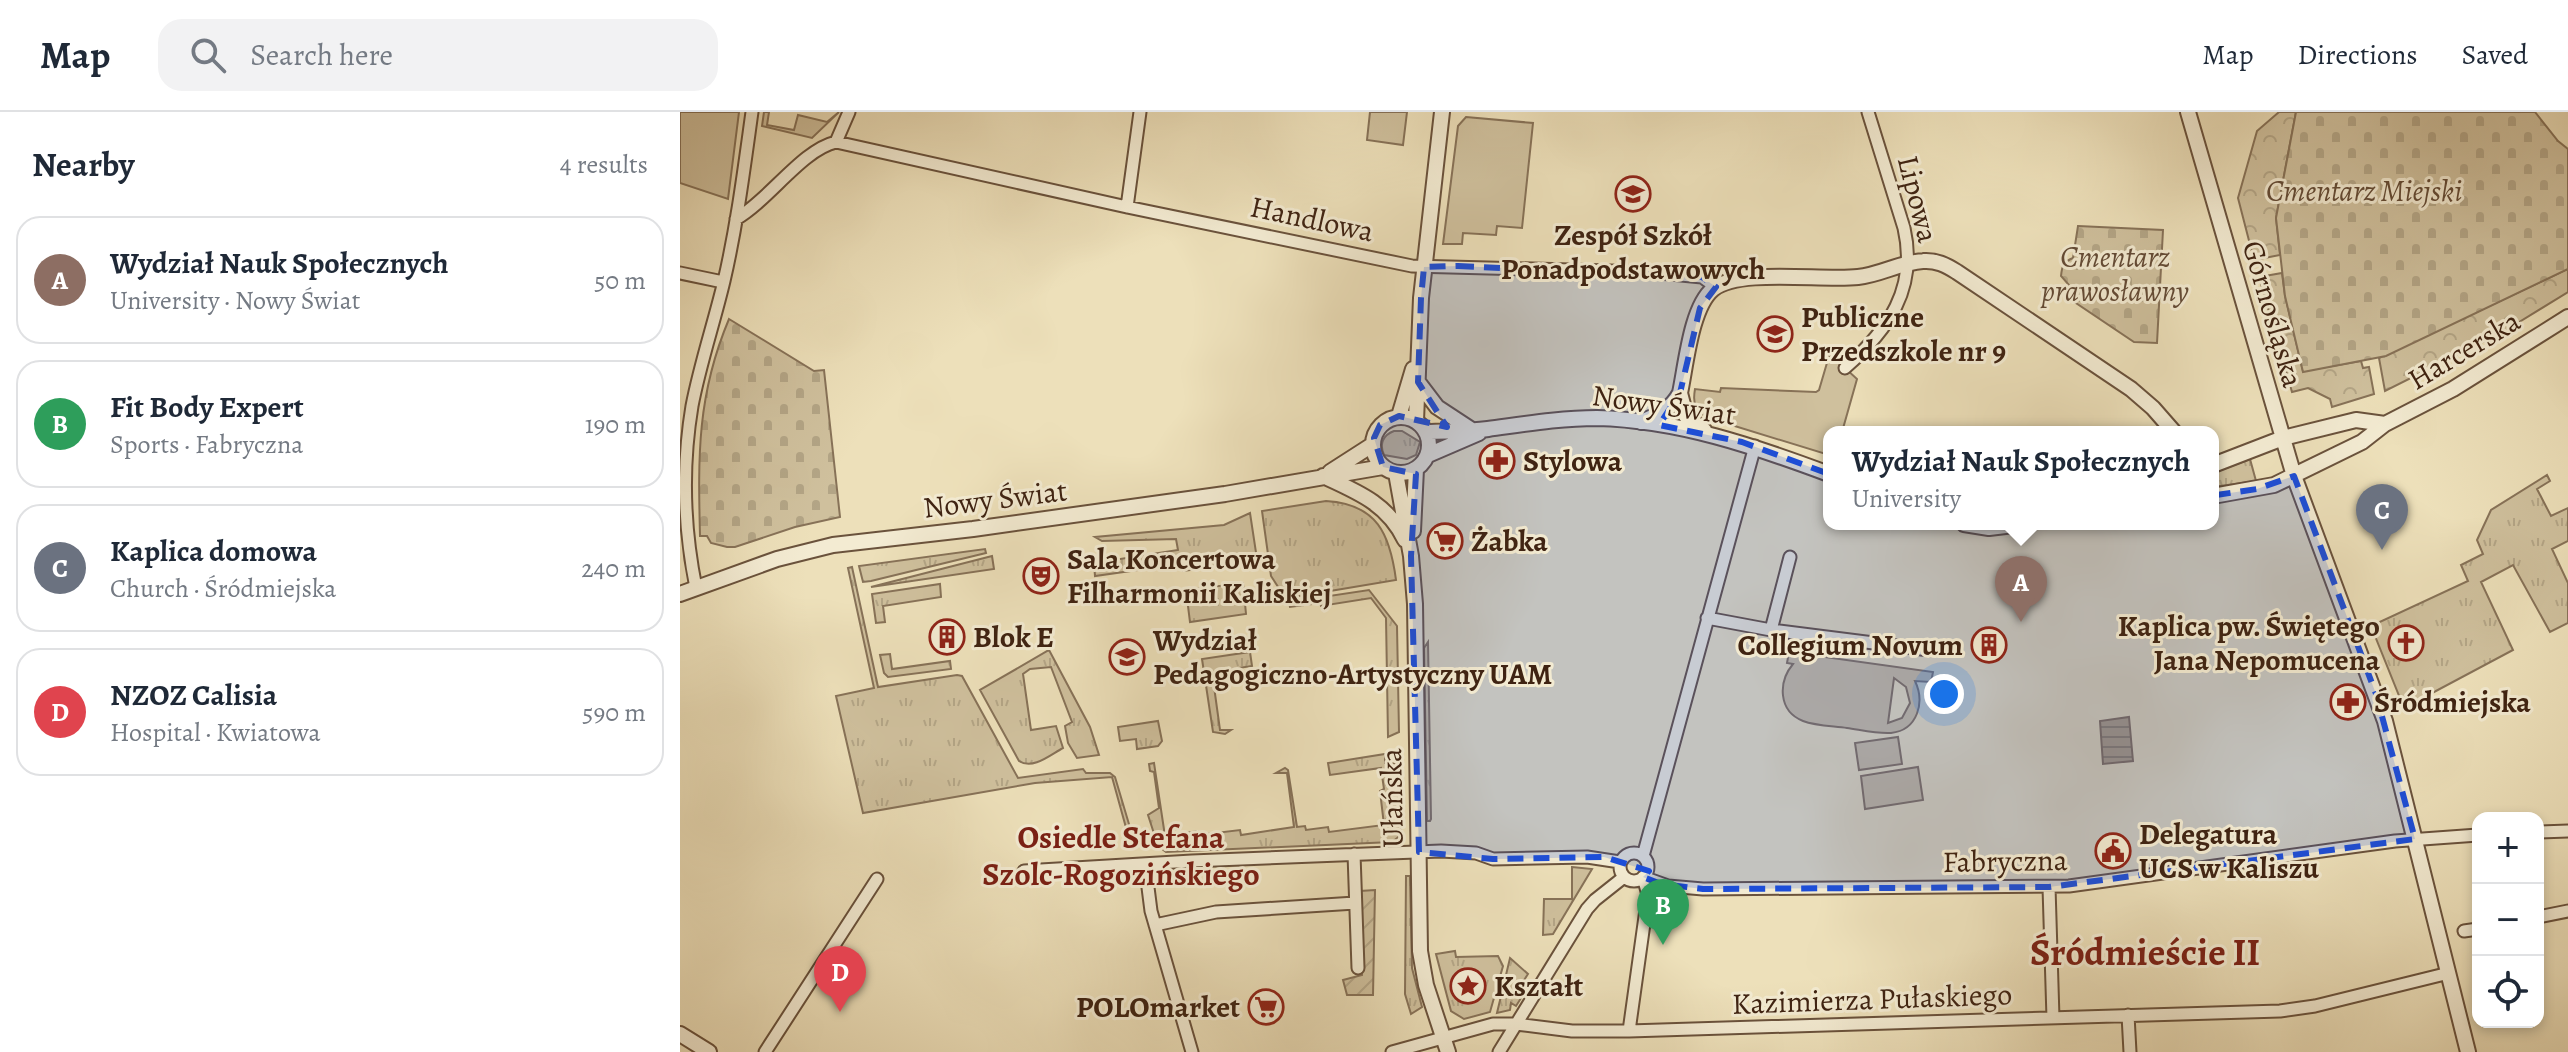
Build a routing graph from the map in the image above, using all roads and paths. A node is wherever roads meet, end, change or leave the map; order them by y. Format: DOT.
graph roads {
  1 [pos="752,112"];
  2 [pos="849,112"];
  3 [pos="1140,112"];
  4 [pos="1442,112"];
  5 [pos="1868,112"];
  6 [pos="2188,112"];
  7 [pos="836,142"];
  8 [pos="1127,207"];
  9 [pos="736,219"];
  10 [pos="1907,264"];
  11 [pos="1424,267"];
  12 [pos="680,273"];
  13 [pos="723,282"];
  14 [pos="1716,287"];
  15 [pos="2568,317"];
  16 [pos="1418,353"];
  17 [pos="1845,368"];
  18 [pos="1418,382"];
  19 [pos="1680,393"];
  20 [pos="1399,416"];
  21 [pos="1641,422"];
  22 [pos="2385,424"];
  23 [pos="1422,426"];
  24 [pos="2169,426"];
  25 [pos="1480,430"];
  26 [pos="1709,433"];
  27 [pos="2283,438"];
  28 [pos="1372,445"];
  29 [pos="1755,446"];
  30 [pos="1428,455"];
  31 [pos="2219,463"];
  32 [pos="1416,469"];
  33 [pos="1389,470"];
  34 [pos="1823,472"];
  35 [pos="1323,476"];
  36 [pos="2294,476"];
  37 [pos="2219,495"];
  38 [pos="1411,556"];
  39 [pos="1790,557"];
  40 [pos="696,588"];
  41 [pos="680,594"];
  42 [pos="1707,618"];
  43 [pos="1771,630"];
  44 [pos="1929,650"];
  45 [pos="2568,831"];
  46 [pos="2544,832"];
  47 [pos="2472,835"];
  48 [pos="2415,839"];
  49 [pos="1419,852"];
  50 [pos="1354,854"];
  51 [pos="1643,856"];
  52 [pos="1620,862"];
  53 [pos="1145,864"];
  54 [pos="1024,871"];
  55 [pos="1624,877"];
  56 [pos="1643,877"];
  57 [pos="877,879"];
  58 [pos="1661,884"];
  59 [pos="2049,887"];
  60 [pos="1648,895"];
  61 [pos="1355,903"];
  62 [pos="2568,911"];
  63 [pos="2544,916"];
  64 [pos="1155,925"];
  65 [pos="2472,930"];
  66 [pos="2464,931"];
  67 [pos="1358,968"];
  68 [pos="2449,973"];
  69 [pos="2128,1015"];
  70 [pos="2053,1018"];
  71 [pos="1516,1024"];
  72 [pos="1629,1031"];
  73 [pos="680,1034"];
  74 [pos="1442,1037"];
  75 [pos="709,1052"];
  76 [pos="765,1052"];
  77 [pos="1192,1052"];
  78 [pos="1392,1052"];
  79 [pos="1448,1052"];
  80 [pos="1499,1052"];
  81 [pos="2130,1052"];
  82 [pos="2468,1052"];
  1 -- 9 [label="street"];
  2 -- 7 [label="street"];
  3 -- 8 [label="street"];
  4 -- 11 [label="street"];
  5 -- 10 [label="street, Lipowa"];
  6 -- 27 [label="street, Górnośląska"];
  7 -- 8 [label="street, Handlowa"];
  7 -- 9 [label="street"];
  8 -- 11 [label="street, Handlowa"];
  9 -- 13 [label="street"];
  10 -- 14 [label="street"];
  10 -- 17 [label="street"];
  10 -- 24 [label="street, Lipowa"];
  11 -- 14 [label="street, Handlowa"];
  11 -- 16 [label="street"];
  12 -- 13 [label="street"];
  13 -- 40 [label="street"];
  14 -- 19 [label="street"];
  15 -- 22 [label="street, Harcerska"];
  16 -- 18 [label="street"];
  16 -- 20 [label="street"];
  18 -- 23 [label="street"];
  18 -- 25 [label="street"];
  19 -- 21 [label="street"];
  19 -- 26 [label="street"];
  20 -- 23 [label="street"];
  20 -- 28 [label="street"];
  21 -- 25 [label="street, Nowy Świat"];
  21 -- 26 [label="street, Nowy Świat"];
  22 -- 27 [label="street, Harcerska"];
  22 -- 36 [label="street, Harcerska"];
  23 -- 25 [label="street, Nowy Świat"];
  23 -- 30 [label="street"];
  25 -- 30 [label="street, Nowy Świat"];
  26 -- 29 [label="street, Nowy Świat"];
  27 -- 31 [label="street"];
  27 -- 36 [label="street"];
  28 -- 33 [label="street"];
  28 -- 35 [label="street, Nowy Świat"];
  29 -- 34 [label="street, Nowy Świat"];
  29 -- 42 [label="street"];
  30 -- 32 [label="street"];
  32 -- 33 [label="street"];
  32 -- 38 [label="street, Ułańska"];
  33 -- 35 [label="street, Nowy Świat"];
  33 -- 38 [label="street, Ułańska"];
  35 -- 38 [label="street"];
  35 -- 40 [label="street, Nowy Świat"];
  36 -- 37 [label="street"];
  36 -- 48 [label="street"];
  38 -- 49 [label="street, Ułańska"];
  39 -- 43 [label="street"];
  40 -- 41 [label="street, Nowy Świat"];
  42 -- 43 [label="street"];
  42 -- 51 [label="street"];
  43 -- 44 [label="street"];
  45 -- 46 [label="street"];
  47 -- 48 [label="street, Fabryczna"];
  48 -- 59 [label="street, Fabryczna"];
  48 -- 68 [label="street"];
  49 -- 50 [label="street"];
  49 -- 52 [label="street"];
  49 -- 74 [label="street, Ułańska"];
  50 -- 53 [label="street"];
  50 -- 61 [label="street"];
  51 -- 52 [label="street"];
  51 -- 56 [label="street"];
  52 -- 55 [label="street"];
  53 -- 54 [label="street"];
  53 -- 64 [label="street"];
  55 -- 56 [label="street"];
  55 -- 71 [label="street"];
  56 -- 58 [label="street, Fabryczna"];
  56 -- 60 [label="street"];
  57 -- 76 [label="street"];
  58 -- 59 [label="street, Fabryczna"];
  58 -- 60 [label="street"];
  59 -- 70 [label="street"];
  60 -- 72 [label="street"];
  61 -- 64 [label="street"];
  61 -- 67 [label="street"];
  62 -- 63 [label="street"];
  64 -- 77 [label="street"];
  65 -- 66 [label="street"];
  68 -- 69 [label="street, Kazimierza Pułaskiego"];
  68 -- 82 [label="street"];
  69 -- 70 [label="street, Kazimierza Pułaskiego"];
  69 -- 81 [label="street"];
  70 -- 72 [label="street, Kazimierza Pułaskiego"];
  71 -- 72 [label="street, Kazimierza Pułaskiego"];
  71 -- 74 [label="street, Kazimierza Pułaskiego"];
  71 -- 80 [label="street"];
  73 -- 75 [label="street"];
  74 -- 78 [label="street, Kazimierza Pułaskiego"];
  74 -- 79 [label="street, Ułańska"];
}
